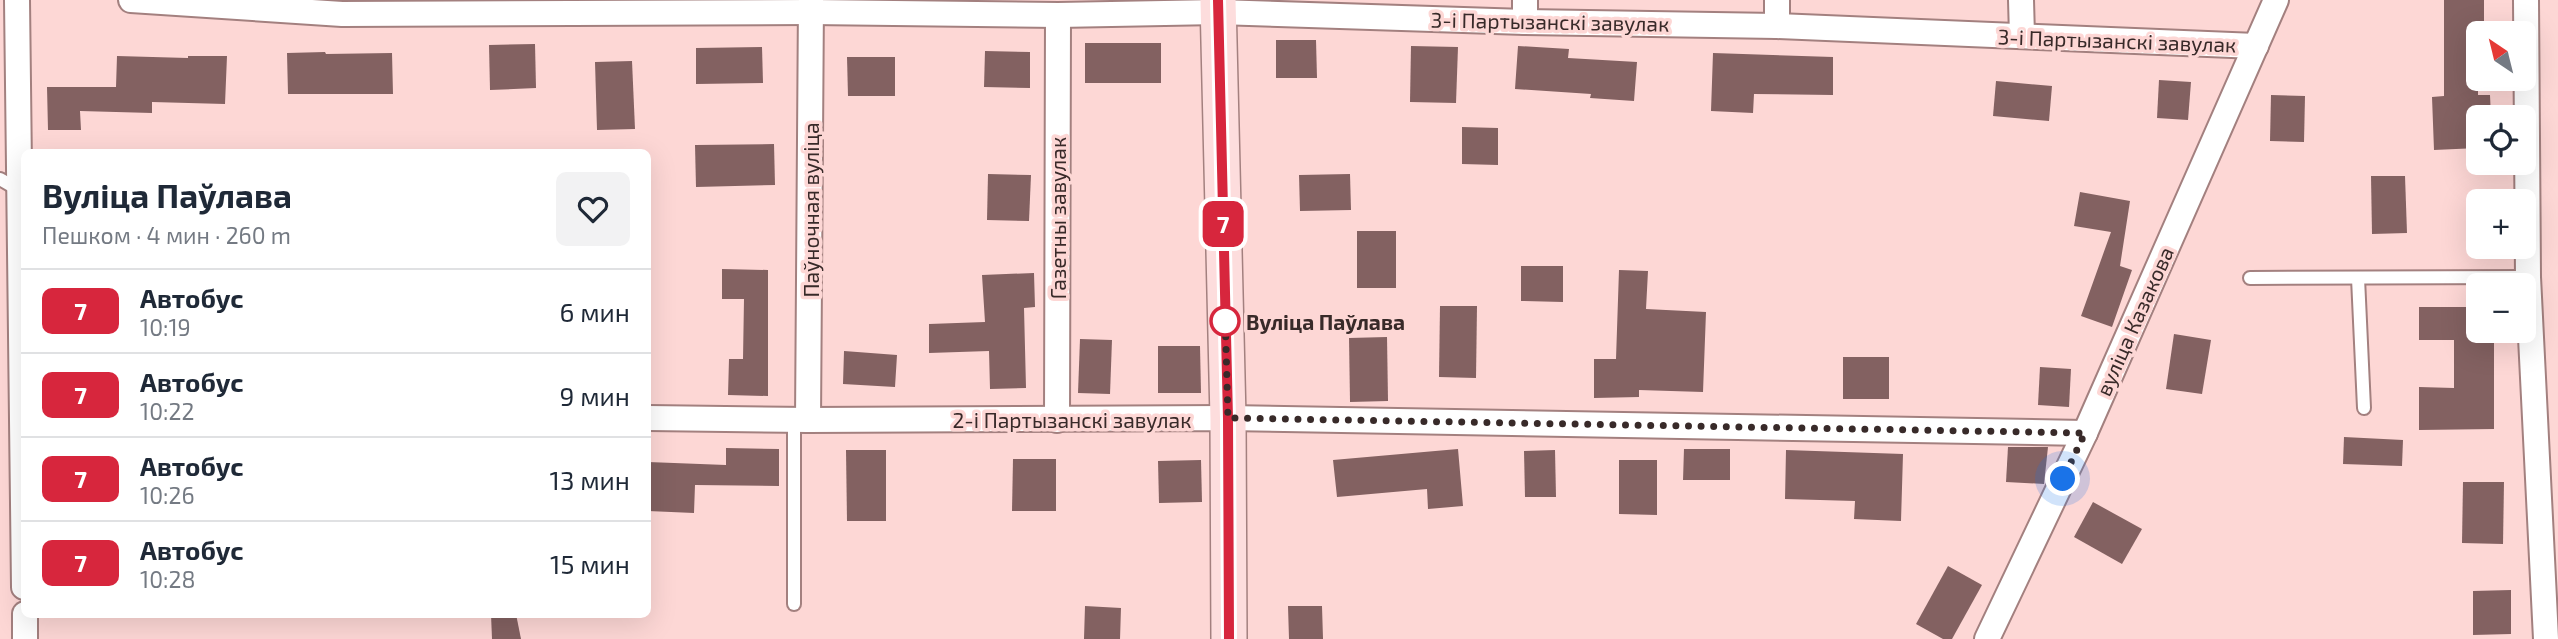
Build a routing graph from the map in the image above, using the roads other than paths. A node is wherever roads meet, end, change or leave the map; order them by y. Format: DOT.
graph roads {
  1 [pos="18,0"];
  2 [pos="131,0"];
  3 [pos="1777,0"];
  4 [pos="2021,0"];
  5 [pos="2276,0"];
  6 [pos="2526,0"];
  7 [pos="567,6"];
  8 [pos="811,6"];
  9 [pos="1218,6"];
  10 [pos="1525,11"];
  11 [pos="1058,15"];
  12 [pos="1777,26"];
  13 [pos="2022,36"];
  14 [pos="2256,46"];
  15 [pos="10,184"];
  16 [pos="2528,273"];
  17 [pos="2466,277"];
  18 [pos="2250,278"];
  19 [pos="2358,278"];
  20 [pos="2532,343"];
  21 [pos="2364,408"];
  22 [pos="651,418"];
  23 [pos="1228,418"];
  24 [pos="801,420"];
  25 [pos="1056,420"];
  26 [pos="2085,433"];
  27 [pos="21,501"];
  28 [pos="794,604"];
  29 [pos="25,618"];
  30 [pos="2550,627"];
  31 [pos="25,639"];
  32 [pos="1229,639"];
  33 [pos="1987,639"];
  1 -- 15 [label="street"];
  2 -- 7 [label="street, 3-і Партызанскі завулак"];
  3 -- 12 [label="street"];
  4 -- 13 [label="street"];
  5 -- 14 [label="street, вуліца Казакова"];
  6 -- 16 [label="street"];
  7 -- 8 [label="street, 3-і Партызанскі завулак"];
  8 -- 11 [label="street, 3-і Партызанскі завулак"];
  8 -- 24 [label="street, Паўночная вуліца"];
  9 -- 10 [label="street, 3-і Партызанскі завулак"];
  9 -- 11 [label="street, 3-і Партызанскі завулак"];
  9 -- 23 [label="street"];
  10 -- 12 [label="street, 3-і Партызанскі завулак"];
  11 -- 25 [label="street, Газетны завулак"];
  12 -- 13 [label="street, 3-і Партызанскі завулак"];
  13 -- 14 [label="street, 3-і Партызанскі завулак"];
  14 -- 26 [label="street, вуліца Казакова"];
  15 -- 27 [label="street"];
  17 -- 19 [label="lane"];
  18 -- 19 [label="lane"];
  19 -- 21 [label="lane"];
  20 -- 30 [label="street"];
  22 -- 24 [label="street, 2-і Партызанскі завулак"];
  23 -- 25 [label="street, 2-і Партызанскі завулак"];
  23 -- 26 [label="street, 2-і Партызанскі завулак"];
  23 -- 32 [label="street"];
  24 -- 25 [label="street, 2-і Партызанскі завулак"];
  24 -- 28 [label="lane"];
  26 -- 33 [label="street, вуліца Казакова"];
  29 -- 31 [label="street"];
}
